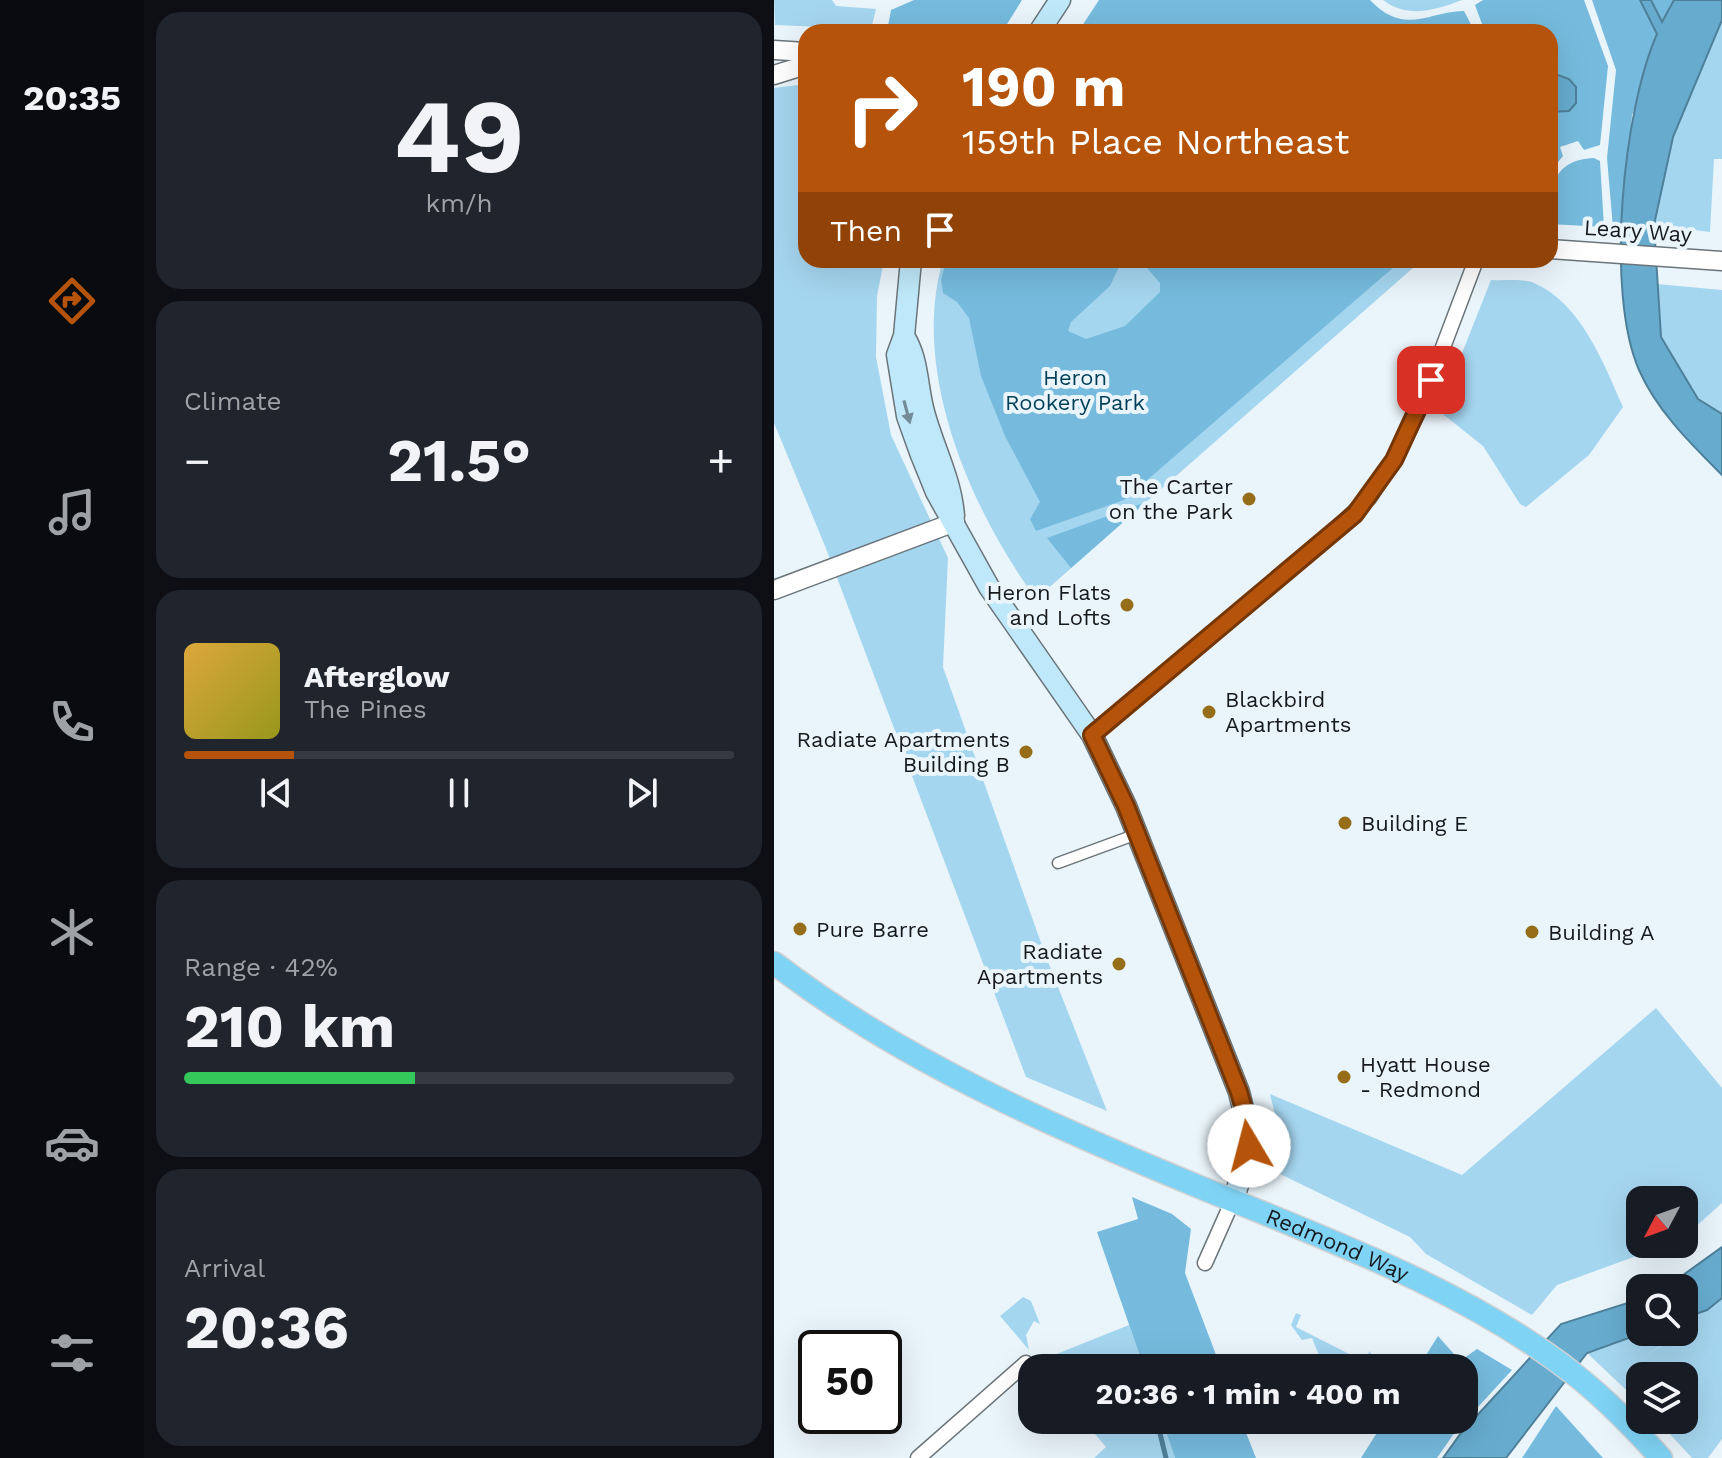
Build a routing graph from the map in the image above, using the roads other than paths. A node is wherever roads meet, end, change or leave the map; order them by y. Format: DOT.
graph roads {
  1 [pos="1060,0"];
  2 [pos="1044,24"];
  3 [pos="774,50"];
  4 [pos="798,60"];
  5 [pos="798,63"];
  6 [pos="798,64"];
  7 [pos="774,67"];
  8 [pos="774,75"];
  9 [pos="1558,249"];
  10 [pos="1722,261"];
  11 [pos="910,268"];
  12 [pos="1473,268"];
  13 [pos="955,522"];
  14 [pos="774,590"];
  15 [pos="1092,735"];
  16 [pos="1137,834"];
  17 [pos="1058,863"];
  18 [pos="774,963"];
  19 [pos="1233,1200"];
  20 [pos="1205,1263"];
  21 [pos="1018,1370"];
  22 [pos="918,1458"];
  23 [pos="1661,1458"];
  1 -- 2 [label="main road"];
  3 -- 4 [label="street"];
  5 -- 7 [label="street"];
  6 -- 8 [label="street"];
  9 -- 10 [label="street, Leary Way"];
  11 -- 13 [label="main road"];
  12 -- 15 [label="street"];
  13 -- 14 [label="street"];
  13 -- 15 [label="main road"];
  15 -- 16 [label="main road"];
  16 -- 17 [label="street"];
  16 -- 19 [label="main road"];
  18 -- 19 [label="main road, Redmond Way"];
  19 -- 20 [label="street"];
  19 -- 23 [label="main road, Redmond Way"];
  21 -- 22 [label="street"];
}
